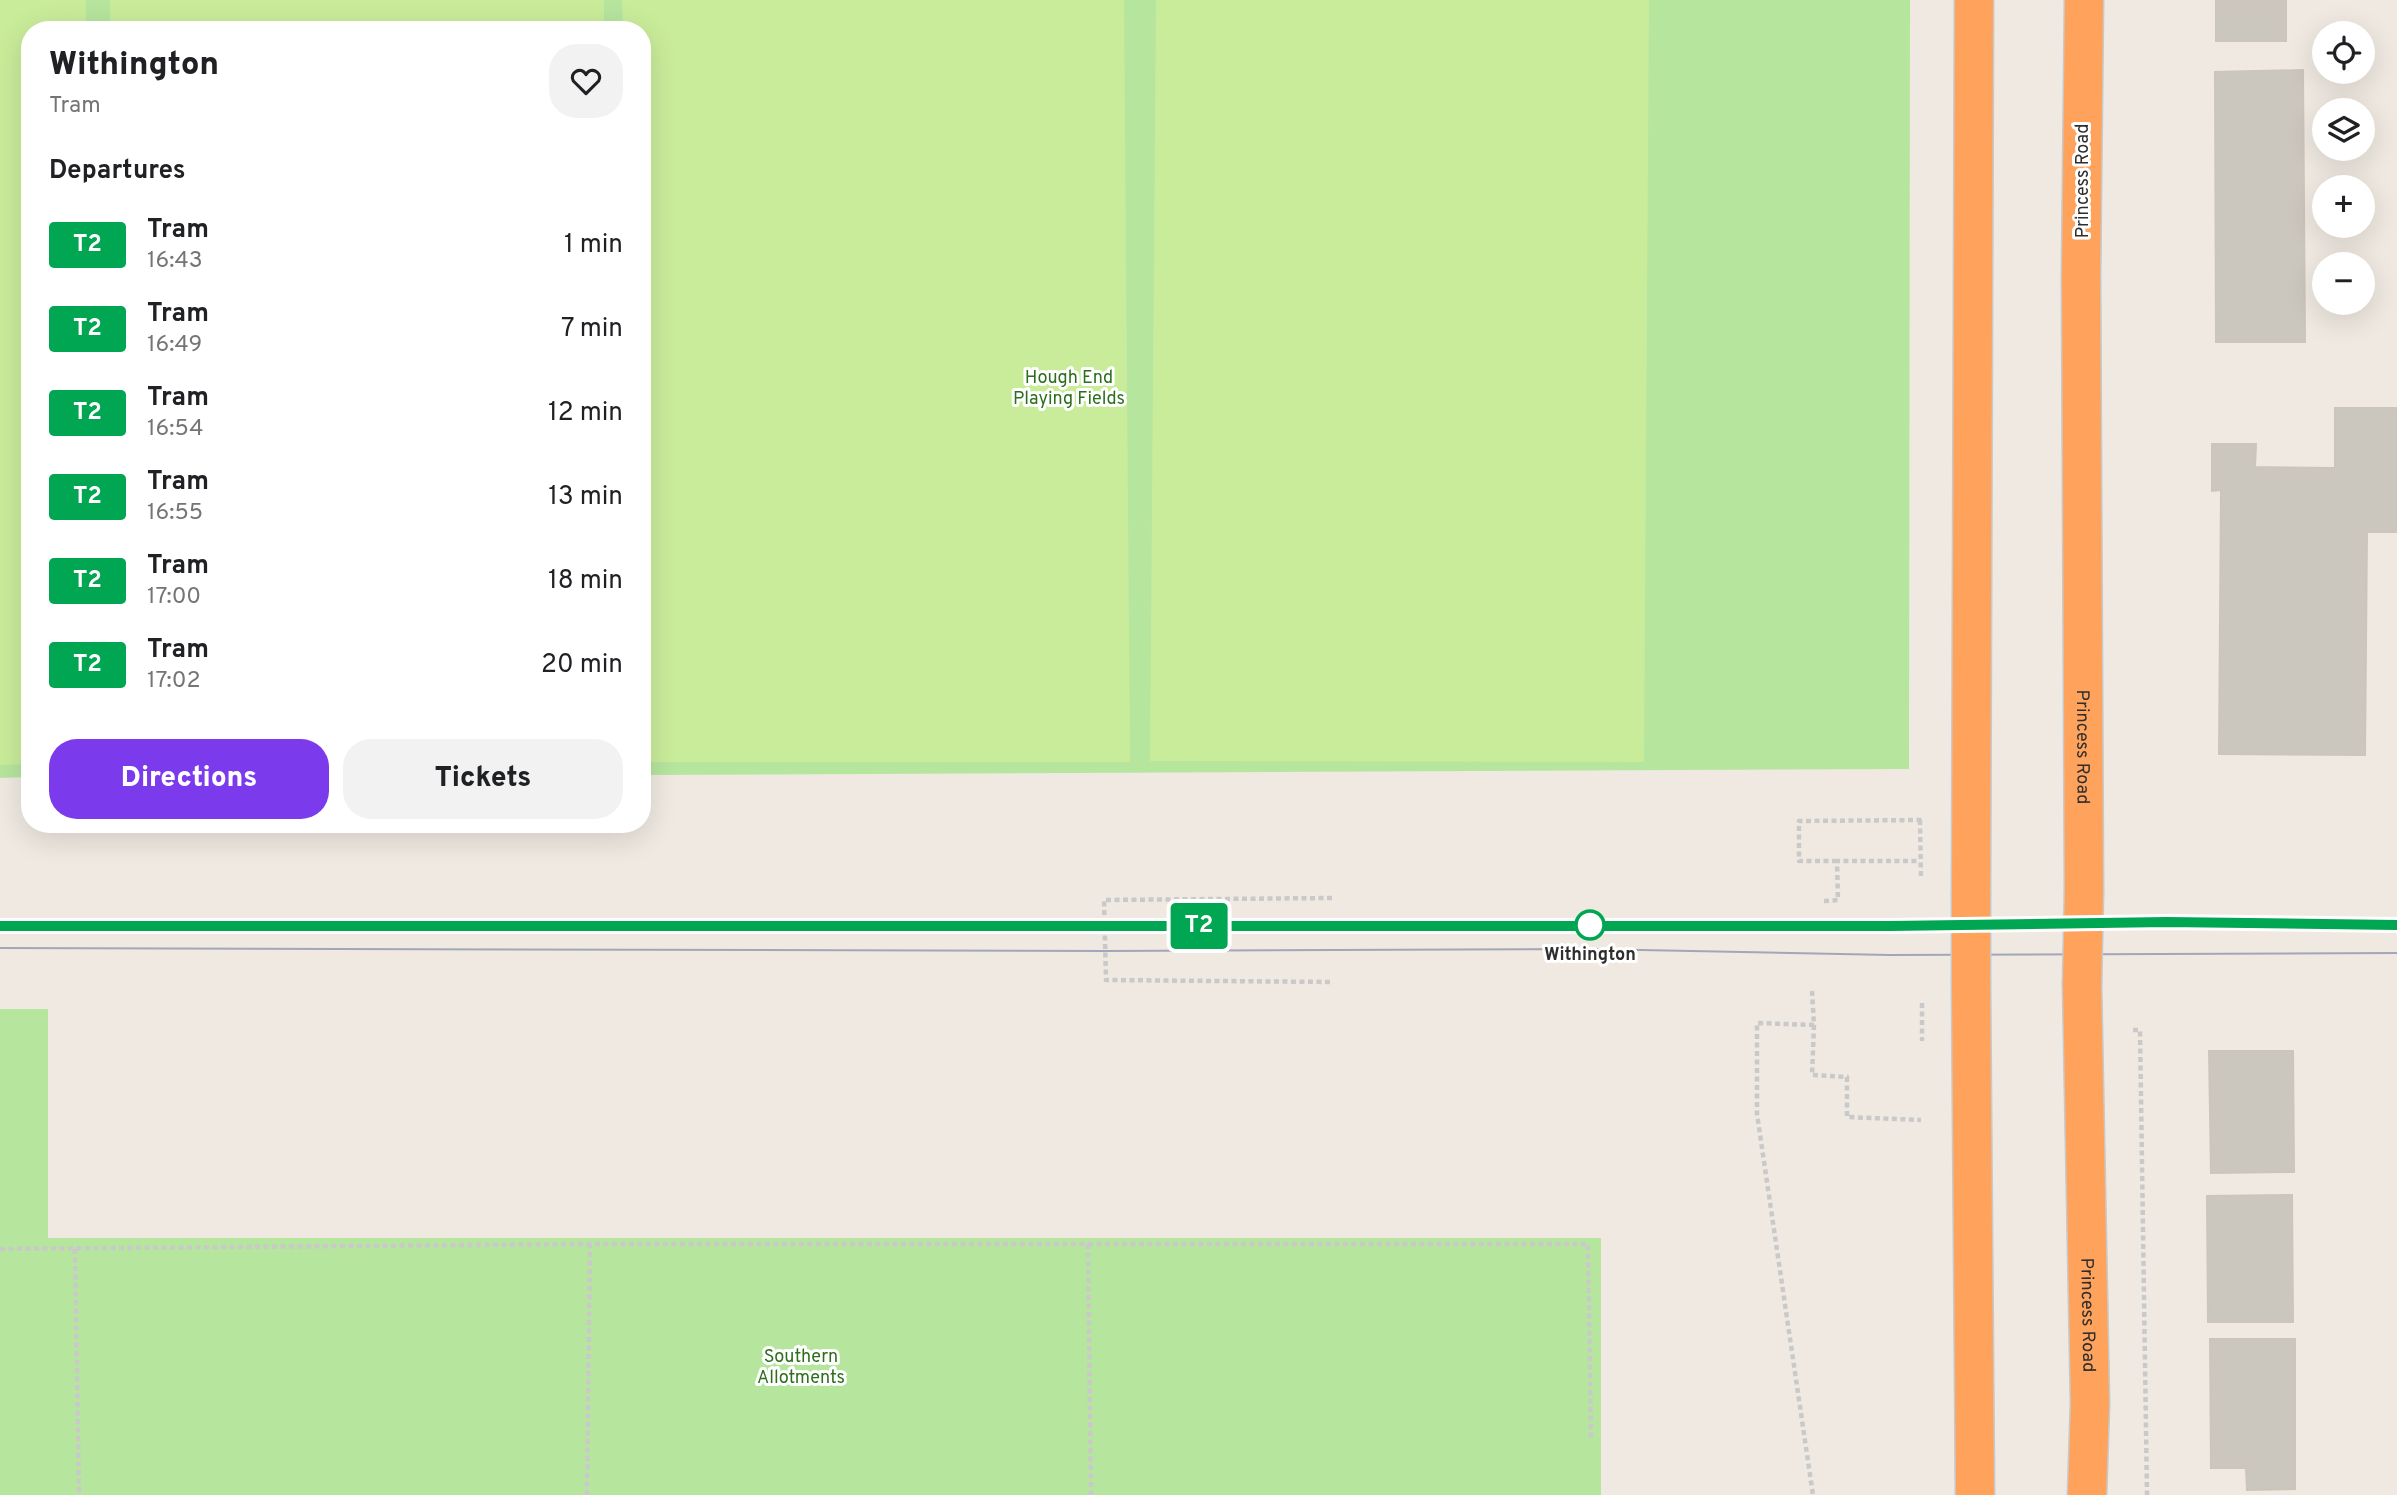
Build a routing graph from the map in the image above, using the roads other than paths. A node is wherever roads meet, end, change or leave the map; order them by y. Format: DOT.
graph roads {
  1 [pos="1974,0"];
  2 [pos="2084,0"];
  3 [pos="1975,1495"];
  4 [pos="2087,1495"];
  1 -- 3 [label="highway, bridge"];
  2 -- 4 [label="highway, Princess Road, bridge"];
}
